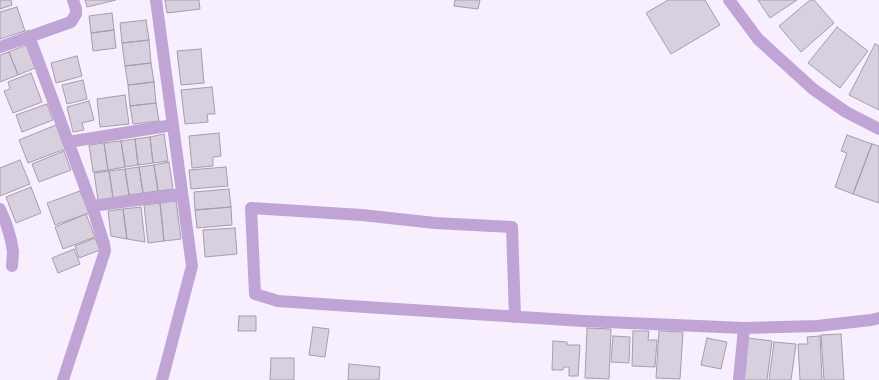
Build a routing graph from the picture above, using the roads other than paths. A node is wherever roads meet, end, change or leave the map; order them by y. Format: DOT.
graph roads {
  1 [pos="73,0"];
  2 [pos="156,0"];
  3 [pos="729,0"];
  4 [pos="29,36"];
  5 [pos="0,47"];
  6 [pos="173,125"];
  7 [pos="879,130"];
  8 [pos="68,142"];
  9 [pos="182,194"];
  10 [pos="92,206"];
  11 [pos="0,209"];
  12 [pos="12,266"];
  13 [pos="515,317"];
  14 [pos="879,318"];
  15 [pos="744,328"];
  16 [pos="63,380"];
  17 [pos="162,380"];
  18 [pos="739,380"];
  1 -- 4 [label="street"];
  2 -- 6 [label="street"];
  3 -- 7 [label="street"];
  4 -- 5 [label="street"];
  4 -- 8 [label="street"];
  6 -- 8 [label="street"];
  6 -- 9 [label="street"];
  8 -- 10 [label="street"];
  9 -- 10 [label="street"];
  9 -- 17 [label="street"];
  10 -- 16 [label="street"];
  11 -- 12 [label="street"];
  13 -- 13 [label="street"];
  13 -- 15 [label="street"];
  14 -- 15 [label="street"];
  15 -- 18 [label="street"];
}
